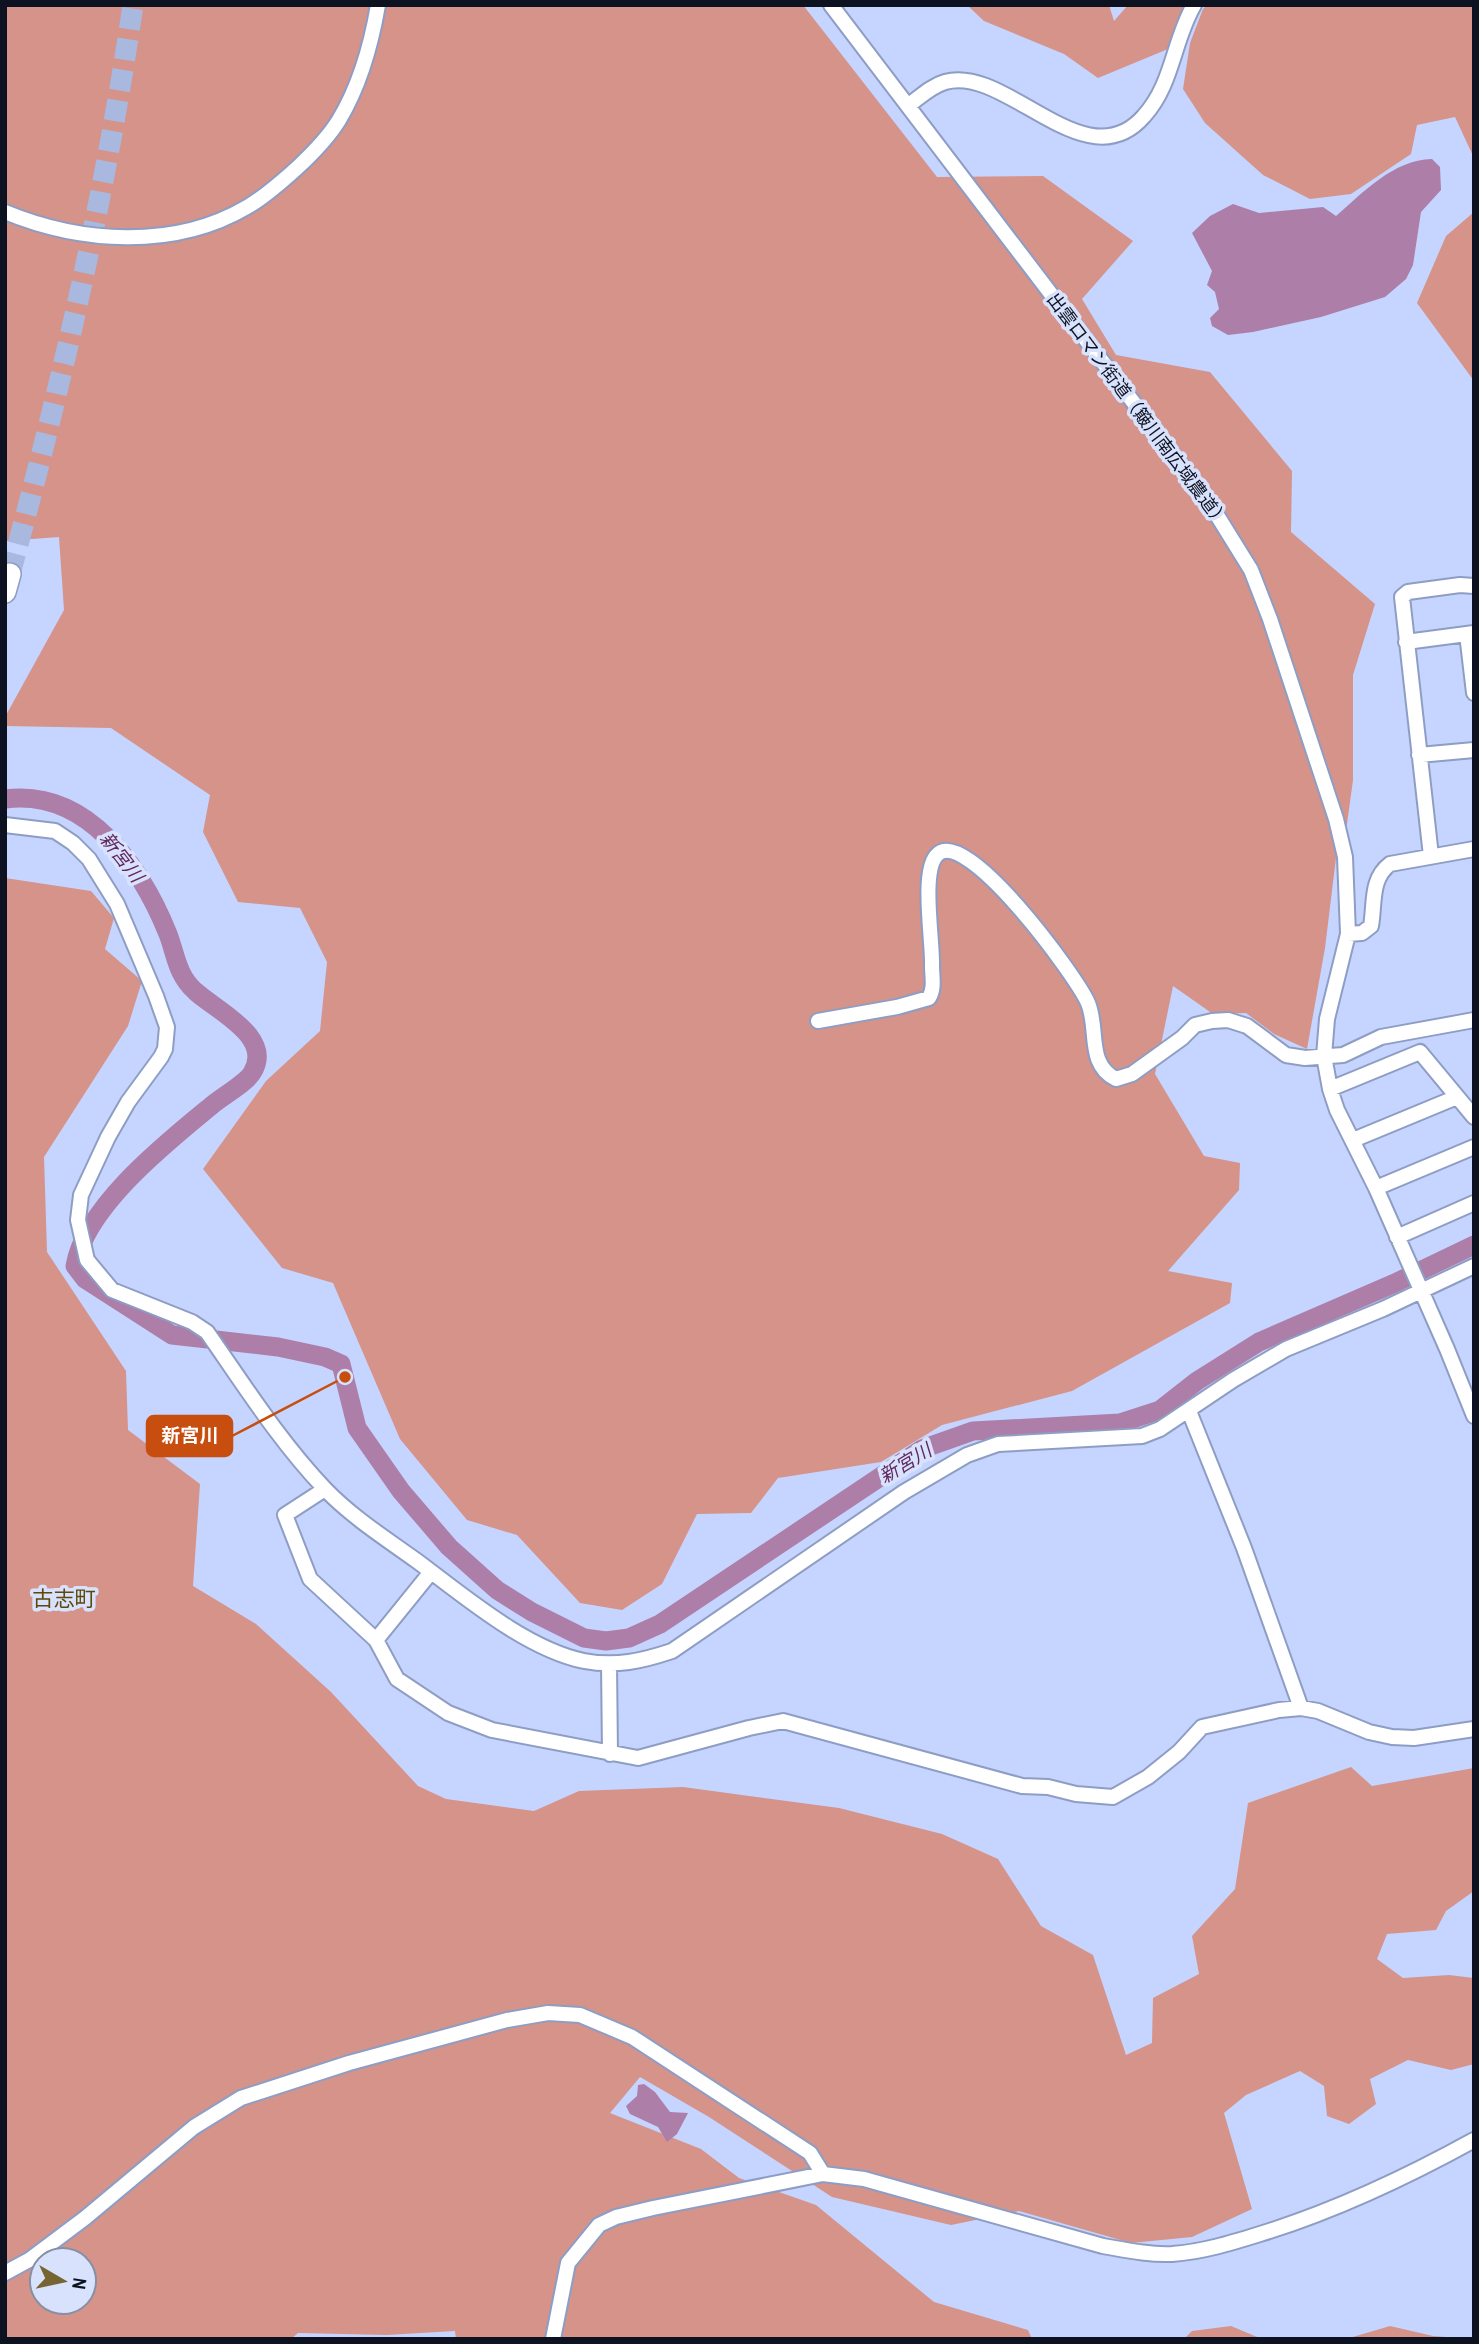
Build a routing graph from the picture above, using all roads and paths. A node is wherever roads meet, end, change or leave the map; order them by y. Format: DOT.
graph roads {
  1 [pos="378,5"];
  2 [pos="831,5"];
  3 [pos="1194,5"];
  4 [pos="909,106"];
  5 [pos="5,212"];
  6 [pos="1474,586"];
  7 [pos="1470,634"];
  8 [pos="1406,642"];
  9 [pos="1474,693"];
  10 [pos="1474,750"];
  11 [pos="1419,755"];
  12 [pos="5,825"];
  13 [pos="1474,849"];
  14 [pos="1431,856"];
  15 [pos="1348,934"];
  16 [pos="1474,1020"];
  17 [pos="818,1021"];
  18 [pos="1324,1056"];
  19 [pos="1330,1089"];
  20 [pos="1457,1097"];
  21 [pos="1474,1117"];
  22 [pos="1353,1140"];
  23 [pos="1474,1147"];
  24 [pos="1376,1188"];
  25 [pos="1474,1203"];
  26 [pos="1397,1237"];
  27 [pos="1474,1266"];
  28 [pos="1419,1285"];
  29 [pos="1189,1411"];
  30 [pos="1474,1416"];
  31 [pos="325,1489"];
  32 [pos="431,1572"];
  33 [pos="376,1640"];
  34 [pos="609,1664"];
  35 [pos="1301,1709"];
  36 [pos="1474,1729"];
  37 [pos="610,1754"];
  38 [pos="1474,2140"];
  39 [pos="822,2174"];
  40 [pos="5,2273"];
  41 [pos="552,2339"];
  1 -- 5 [label="street"];
  2 -- 4 [label="street, 出雲ロマン街道（簸川南広域農道）"];
  3 -- 4 [label="street"];
  4 -- 15 [label="street, 出雲ロマン街道（簸川南広域農道）"];
  6 -- 8 [label="street"];
  7 -- 8 [label="street"];
  7 -- 9 [label="street"];
  8 -- 11 [label="street"];
  10 -- 11 [label="street"];
  11 -- 14 [label="street"];
  12 -- 31 [label="street"];
  13 -- 14 [label="street"];
  14 -- 15 [label="street"];
  15 -- 18 [label="street, 出雲ロマン街道（簸川南広域農道）"];
  16 -- 18 [label="street"];
  17 -- 18 [label="street"];
  18 -- 19 [label="street, 出雲ロマン街道（簸川南広域農道）"];
  19 -- 20 [label="street"];
  19 -- 22 [label="street, 出雲ロマン街道（簸川南広域農道）"];
  20 -- 21 [label="street"];
  20 -- 22 [label="street"];
  22 -- 24 [label="street, 出雲ロマン街道（簸川南広域農道）"];
  23 -- 24 [label="street"];
  24 -- 26 [label="street, 出雲ロマン街道（簸川南広域農道）"];
  25 -- 26 [label="street"];
  26 -- 28 [label="street, 出雲ロマン街道（簸川南広域農道）"];
  27 -- 28 [label="street"];
  28 -- 29 [label="street"];
  28 -- 30 [label="street"];
  29 -- 34 [label="street"];
  29 -- 35 [label="street"];
  31 -- 32 [label="street"];
  31 -- 33 [label="street"];
  32 -- 33 [label="street"];
  32 -- 34 [label="street"];
  33 -- 37 [label="street"];
  34 -- 37 [label="street"];
  35 -- 36 [label="street"];
  35 -- 37 [label="street"];
  38 -- 39 [label="street"];
  39 -- 40 [label="street"];
  39 -- 41 [label="street"];
}
